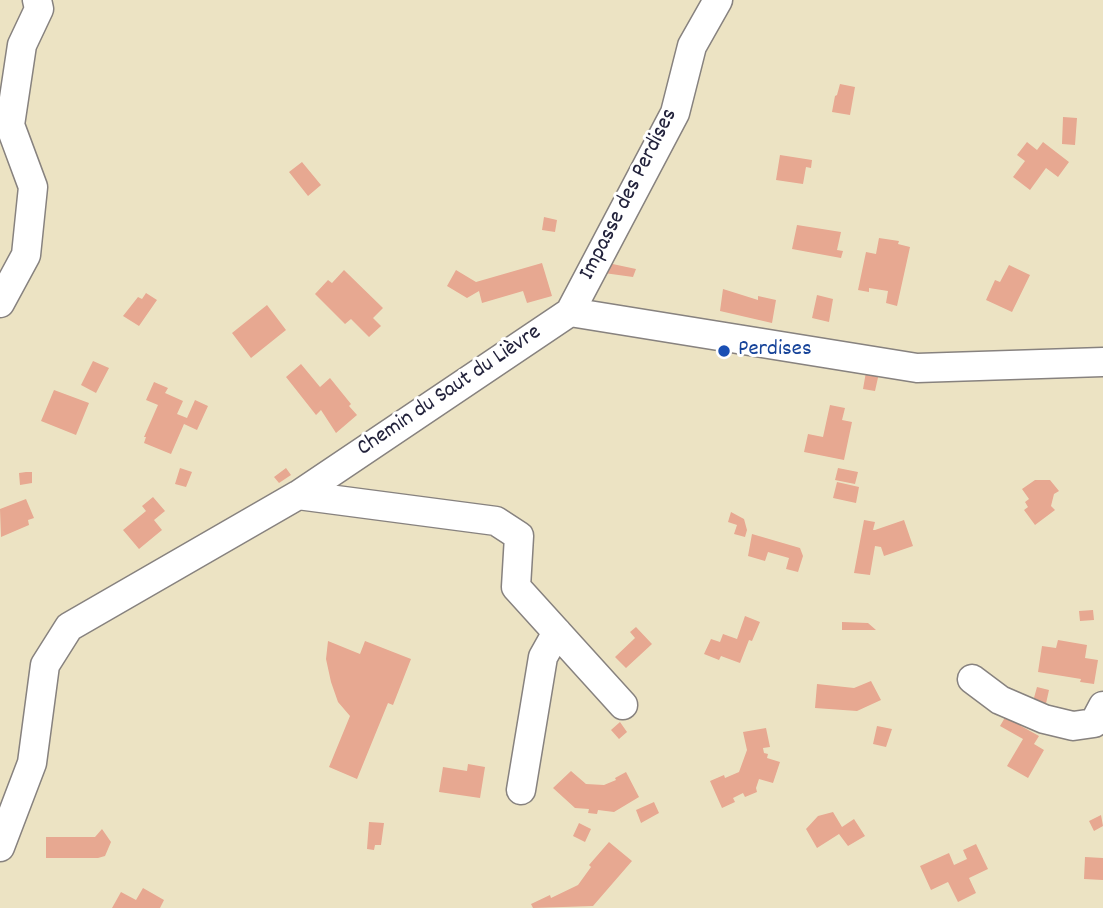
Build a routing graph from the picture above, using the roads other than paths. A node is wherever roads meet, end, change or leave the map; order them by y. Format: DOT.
graph roads {
  1 [pos="37,0"];
  2 [pos="718,0"];
  3 [pos="0,303"];
  4 [pos="570,312"];
  5 [pos="1103,362"];
  6 [pos="298,495"];
  7 [pos="557,632"];
  8 [pos="972,679"];
  9 [pos="623,705"];
  10 [pos="1103,706"];
  11 [pos="521,790"];
  12 [pos="0,847"];
  1 -- 3 [label="street"];
  2 -- 4 [label="street, Impasse des Perdises"];
  4 -- 5 [label="street"];
  4 -- 6 [label="street, Chemin du Saut du Lièvre"];
  6 -- 7 [label="street"];
  6 -- 12 [label="street, Chemin du Saut du Lièvre"];
  7 -- 9 [label="street"];
  7 -- 11 [label="street"];
  8 -- 10 [label="street"];
}
